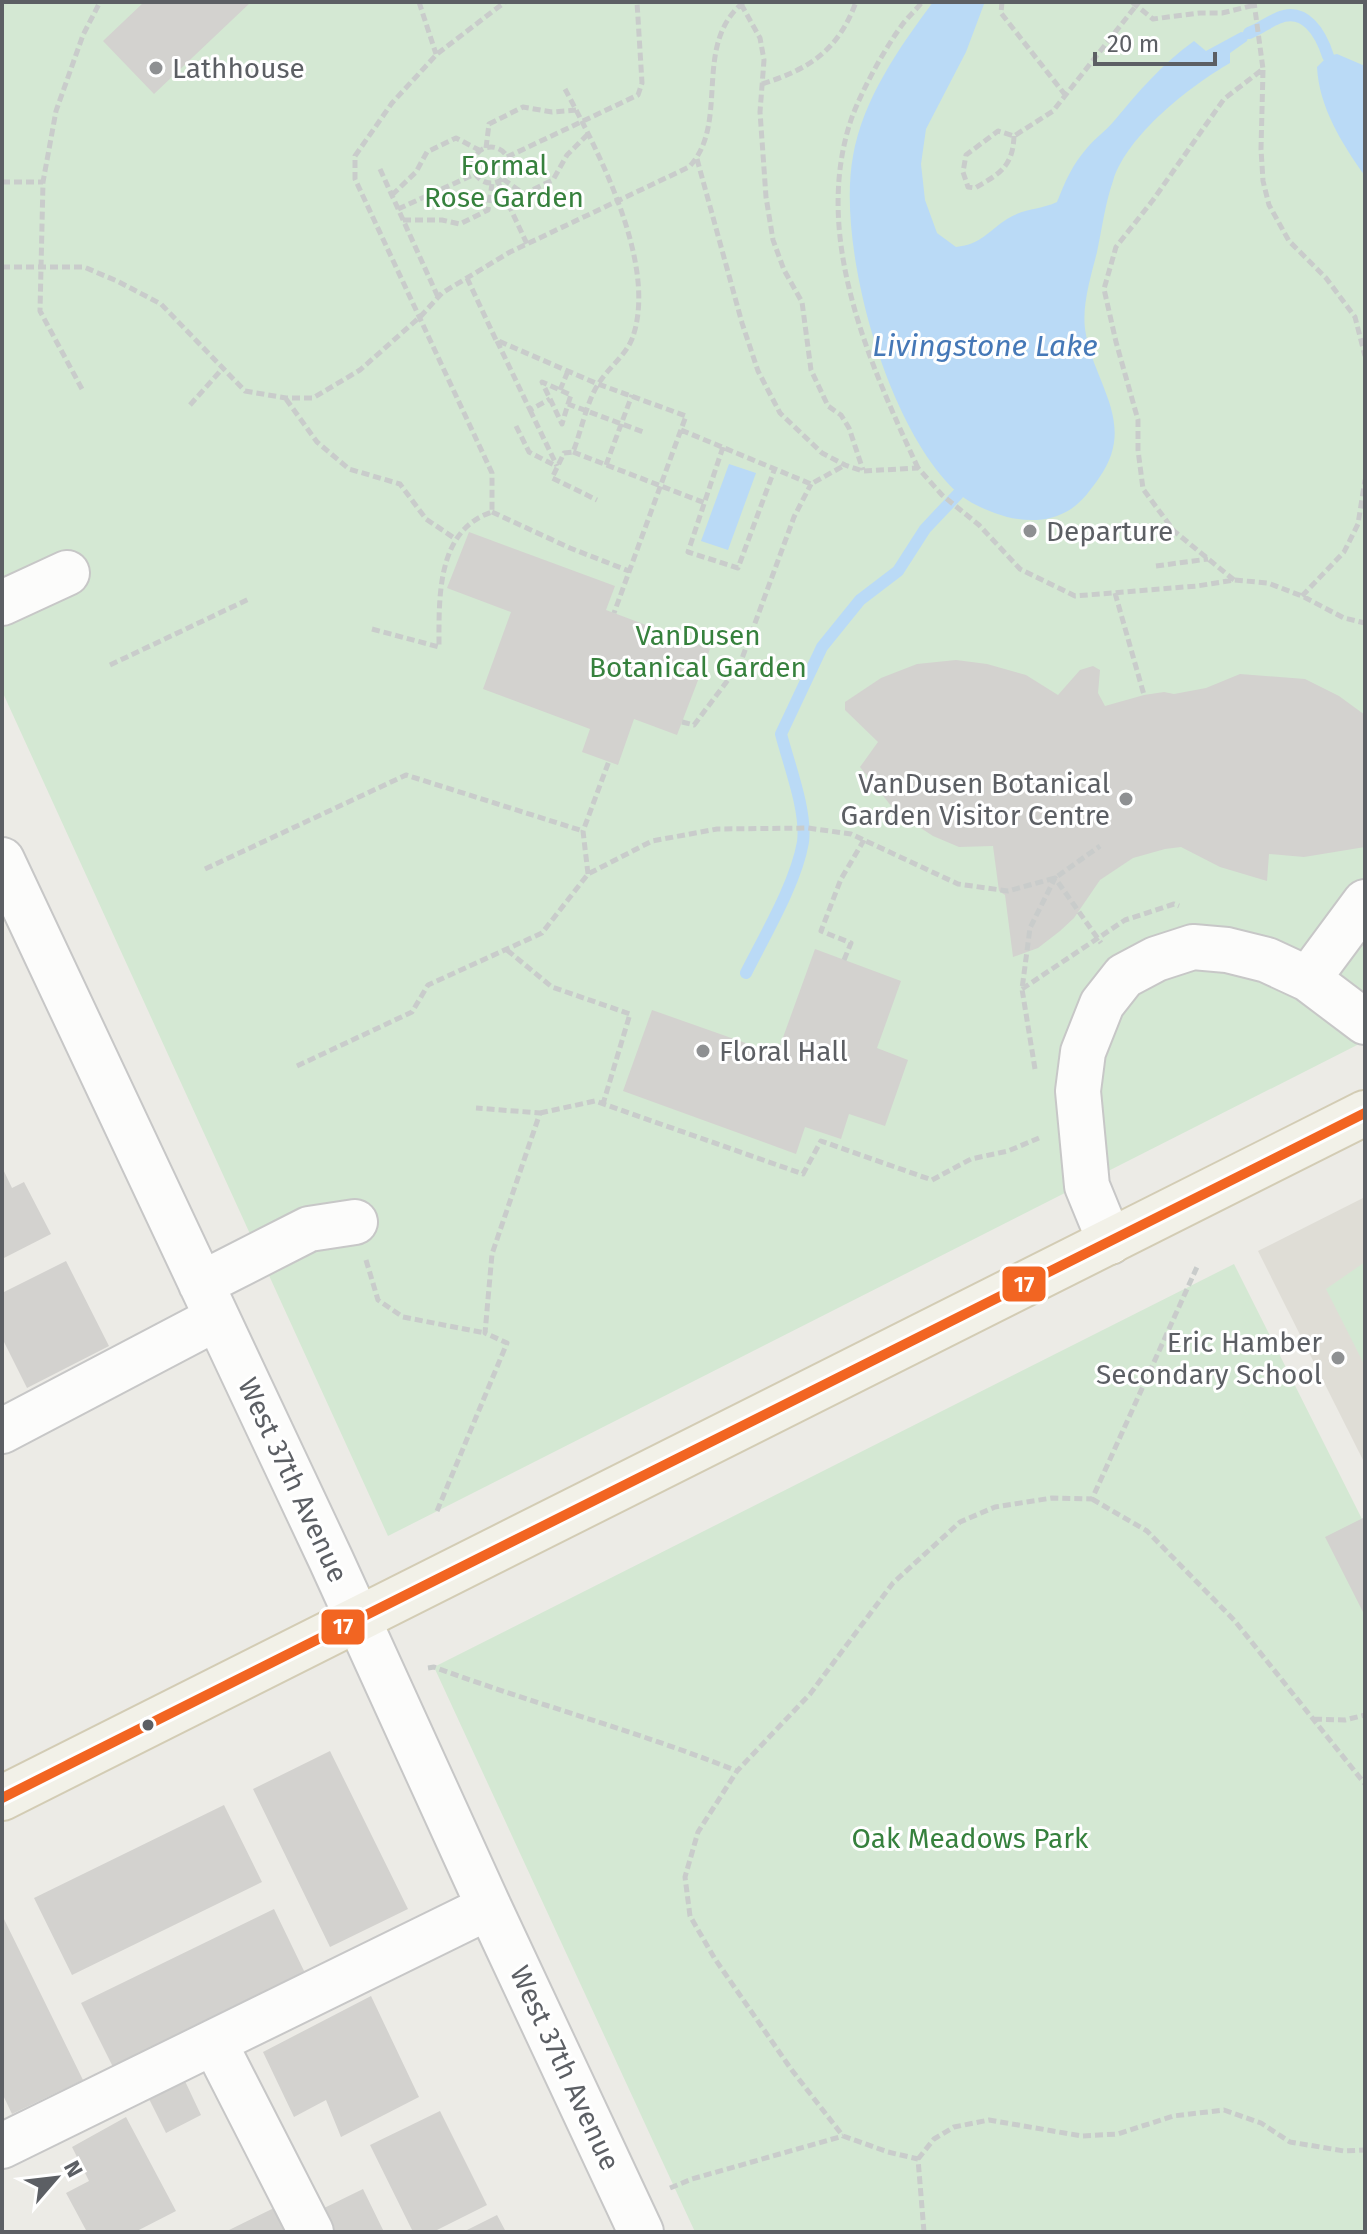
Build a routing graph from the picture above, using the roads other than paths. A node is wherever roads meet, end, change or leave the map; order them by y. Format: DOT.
graph roads {
  1 [pos="67,573"];
  2 [pos="2,603"];
  3 [pos="2,860"];
  4 [pos="1365,902"];
  5 [pos="1308,979"];
  6 [pos="1365,1022"];
  7 [pos="1365,1113"];
  8 [pos="355,1222"];
  9 [pos="1110,1242"];
  10 [pos="209,1301"];
  11 [pos="2,1431"];
  12 [pos="357,1618"];
  13 [pos="2,1798"];
  14 [pos="489,1907"];
  15 [pos="214,2042"];
  16 [pos="2,2146"];
  17 [pos="311,2232"];
  18 [pos="641,2232"];
  1 -- 2 [label="street"];
  3 -- 10 [label="street, West 37th Avenue"];
  4 -- 5 [label="street"];
  5 -- 6 [label="street"];
  5 -- 9 [label="street"];
  7 -- 9 [label="main road"];
  8 -- 10 [label="street"];
  9 -- 12 [label="main road"];
  10 -- 11 [label="street"];
  10 -- 12 [label="street, West 37th Avenue"];
  12 -- 13 [label="main road"];
  12 -- 14 [label="street, West 37th Avenue"];
  14 -- 15 [label="street"];
  14 -- 18 [label="street, West 37th Avenue"];
  15 -- 16 [label="street"];
  15 -- 17 [label="street"];
}
